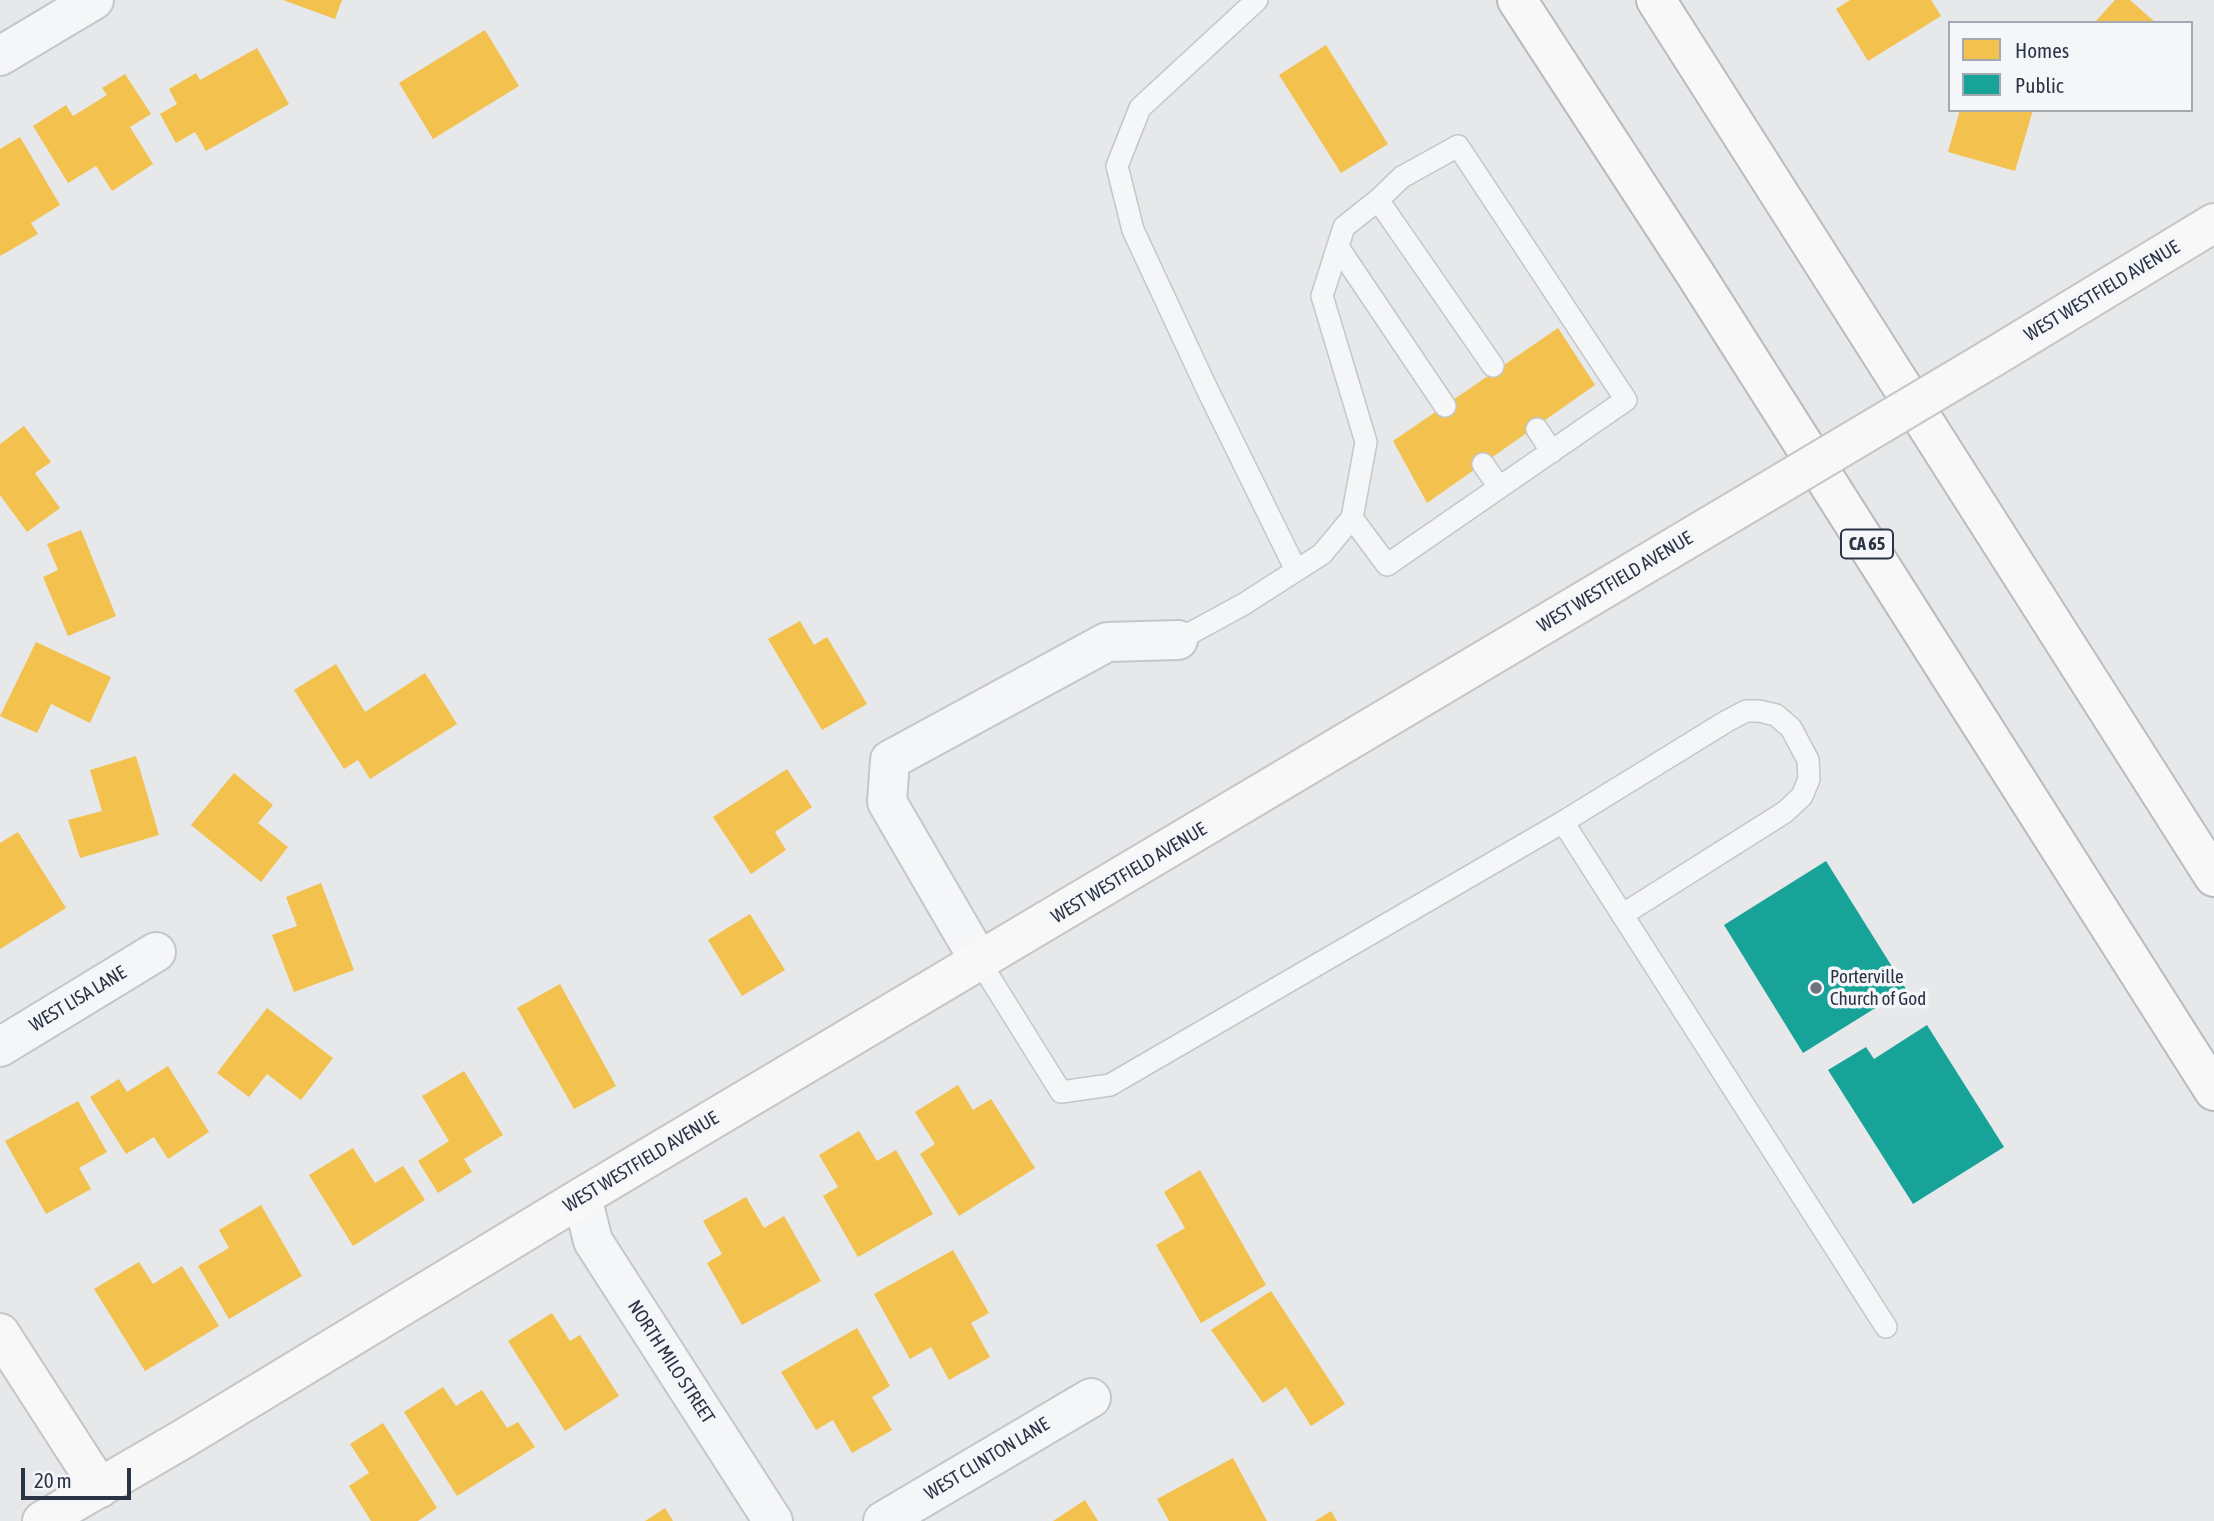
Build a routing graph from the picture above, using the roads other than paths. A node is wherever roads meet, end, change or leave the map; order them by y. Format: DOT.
graph roads {
  1 [pos="94,0"];
  2 [pos="1257,0"];
  3 [pos="1517,0"];
  4 [pos="1656,0"];
  5 [pos="0,56"];
  6 [pos="1378,200"];
  7 [pos="2214,223"];
  8 [pos="1338,247"];
  9 [pos="1493,366"];
  10 [pos="1445,406"];
  11 [pos="1537,429"];
  12 [pos="1552,452"];
  13 [pos="1483,464"];
  14 [pos="1499,487"];
  15 [pos="1352,518"];
  16 [pos="1296,570"];
  17 [pos="1178,640"];
  18 [pos="1563,822"];
  19 [pos="2214,877"];
  20 [pos="1622,915"];
  21 [pos="156,952"];
  22 [pos="980,962"];
  23 [pos="0,1046"];
  24 [pos="2214,1091"];
  25 [pos="582,1197"];
  26 [pos="1886,1327"];
  27 [pos="0,1333"];
  28 [pos="1091,1398"];
  29 [pos="100,1488"];
  30 [pos="42,1521"];
  31 [pos="773,1521"];
  32 [pos="883,1521"];
  1 -- 5 [label="street"];
  2 -- 16 [label="lane"];
  3 -- 24 [label="main road, CA 65"];
  4 -- 19 [label="main road"];
  6 -- 8 [label="lane"];
  6 -- 9 [label="lane"];
  6 -- 12 [label="lane"];
  7 -- 22 [label="main road, WEST WESTFIELD AVENUE, bridge"];
  8 -- 10 [label="lane"];
  8 -- 15 [label="lane"];
  11 -- 12 [label="lane"];
  12 -- 14 [label="lane"];
  13 -- 14 [label="lane"];
  14 -- 15 [label="lane"];
  15 -- 16 [label="lane"];
  16 -- 17 [label="lane"];
  17 -- 22 [label="street"];
  18 -- 20 [label="lane"];
  18 -- 20 [label="lane"];
  18 -- 22 [label="lane"];
  20 -- 26 [label="lane"];
  21 -- 23 [label="street, WEST LISA LANE"];
  22 -- 25 [label="main road, WEST WESTFIELD AVENUE"];
  25 -- 29 [label="main road, WEST WESTFIELD AVENUE"];
  25 -- 31 [label="street, NORTH MILO STREET"];
  27 -- 29 [label="main road"];
  28 -- 32 [label="street, WEST CLINTON LANE"];
  29 -- 30 [label="main road, WEST WESTFIELD AVENUE"];
}
